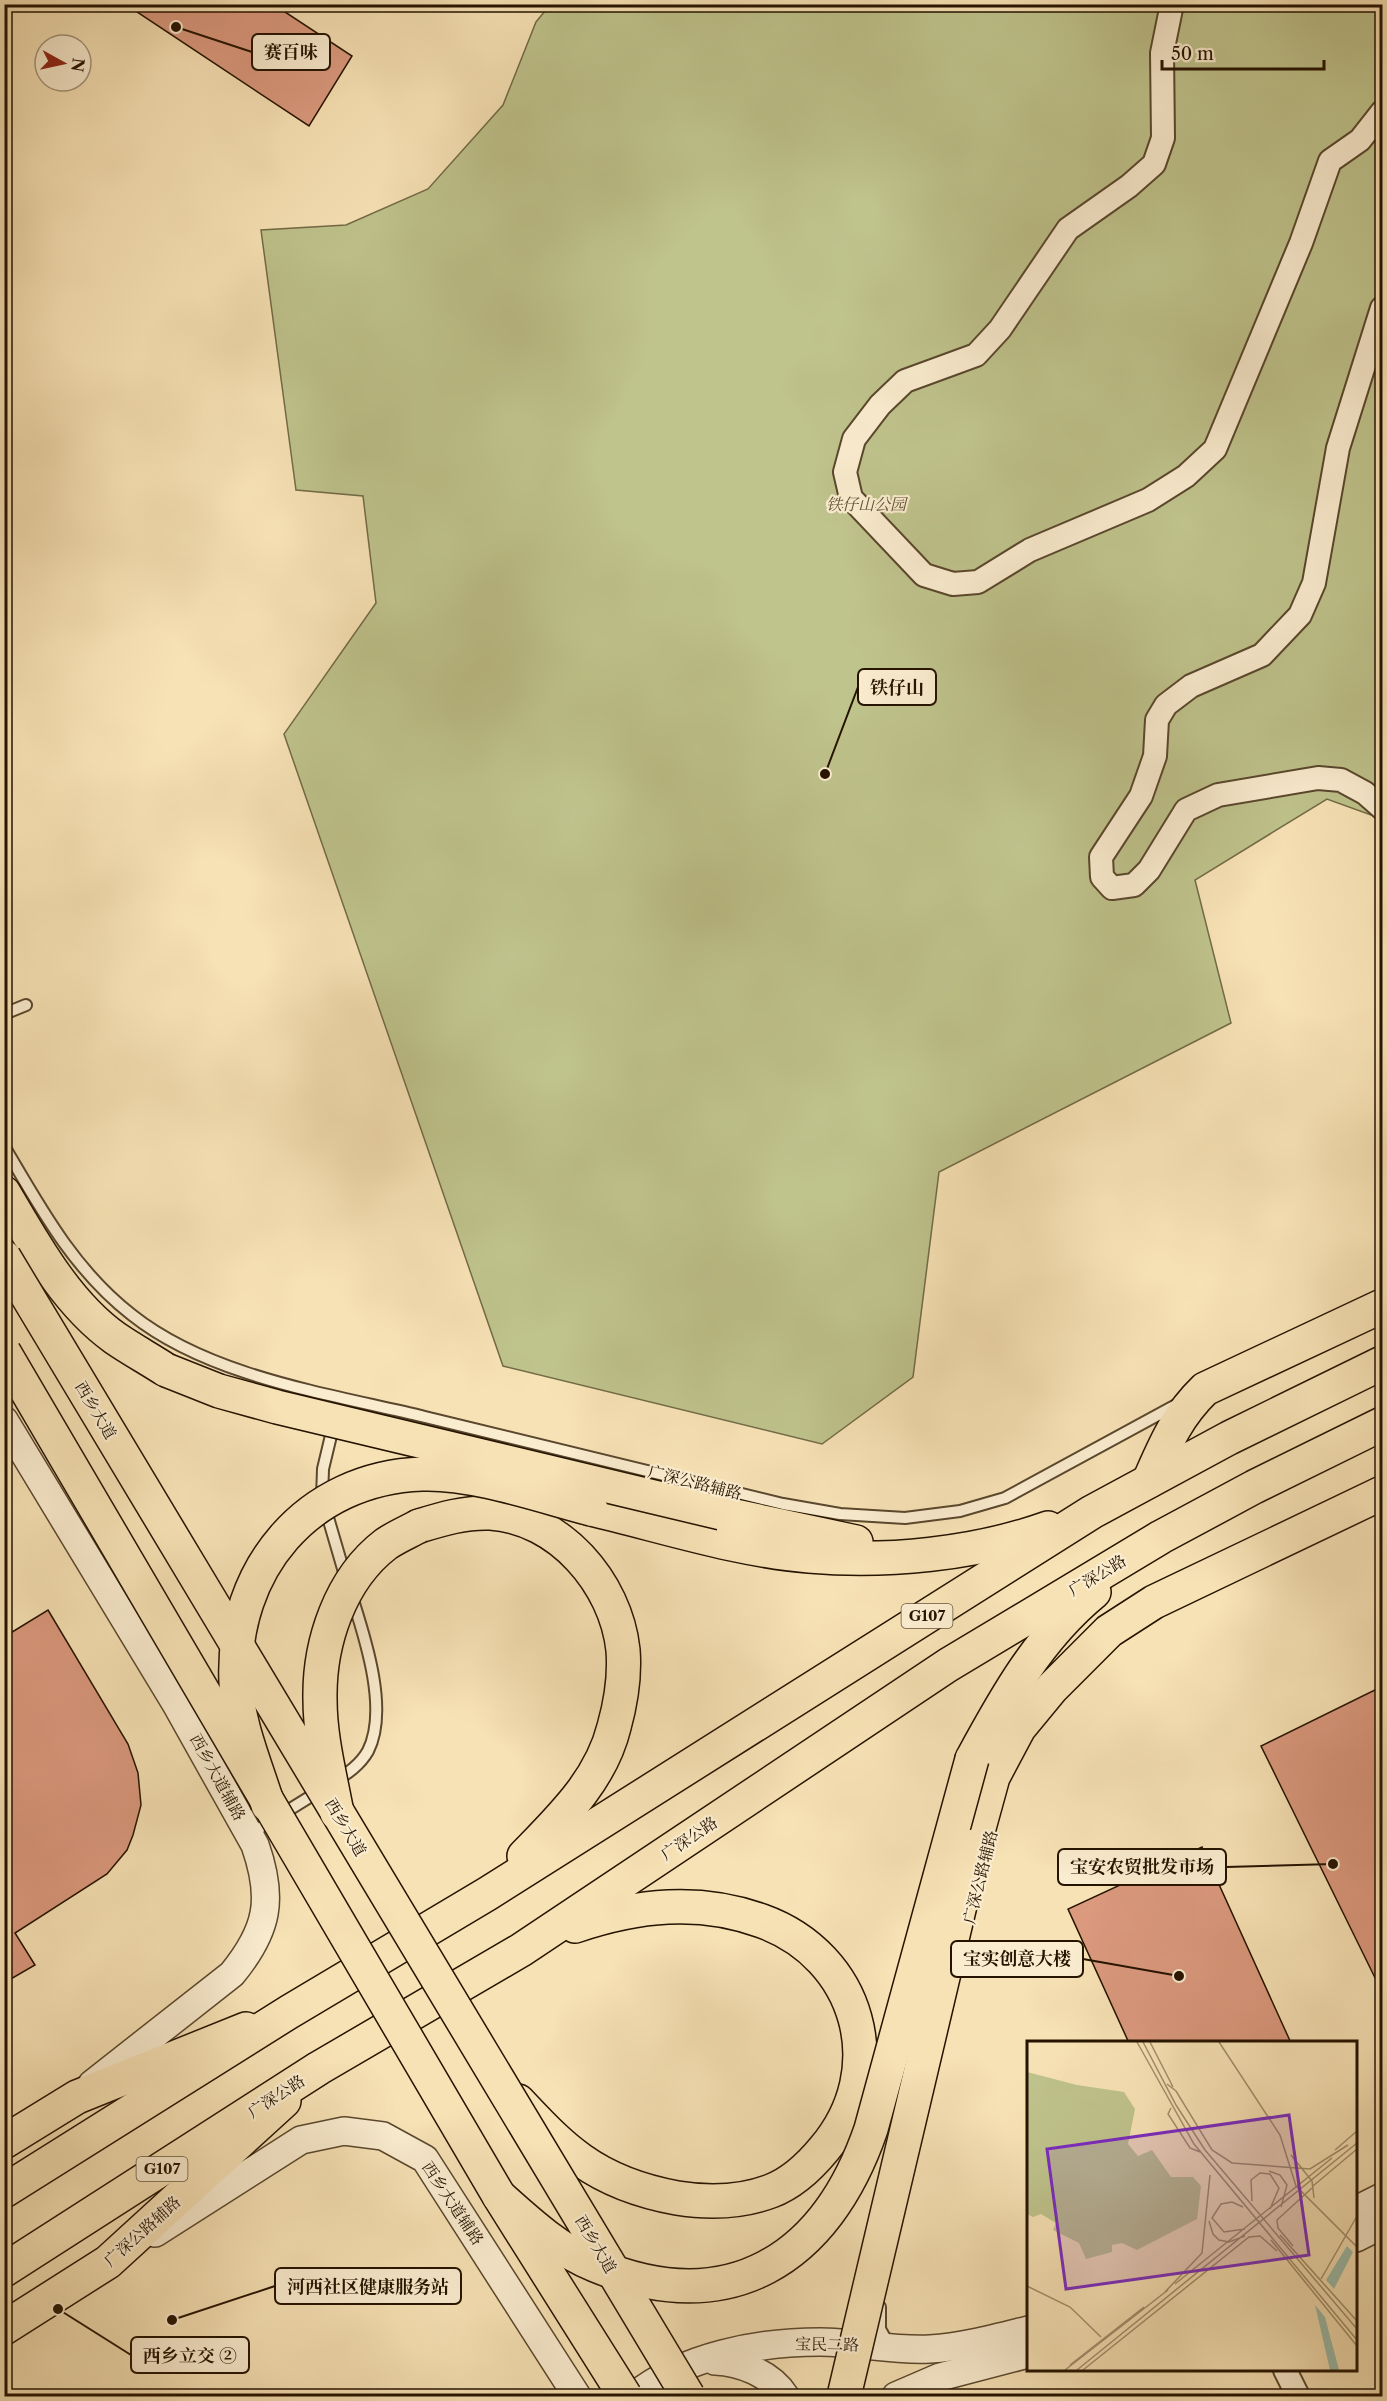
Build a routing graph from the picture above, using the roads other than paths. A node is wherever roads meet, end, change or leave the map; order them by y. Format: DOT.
graph roads {
  1 [pos="1172,4"];
  2 [pos="1383,112"];
  3 [pos="1383,308"];
  4 [pos="1383,808"];
  5 [pos="26,1005"];
  6 [pos="4,1014"];
  7 [pos="4,1146"];
  8 [pos="4,1193"];
  9 [pos="4,1257"];
  10 [pos="1383,1306"];
  11 [pos="4,1352"];
  12 [pos="1383,1363"];
  13 [pos="1205,1389"];
  14 [pos="342,1396"];
  15 [pos="4,1420"];
  16 [pos="1383,1424"];
  17 [pos="1149,1481"];
  18 [pos="1383,1493"];
  19 [pos="1092,1512"];
  20 [pos="1295,1534"];
  21 [pos="1161,1537"];
  22 [pos="914,1555"];
  23 [pos="1173,1606"];
  24 [pos="1152,1617"];
  25 [pos="1132,1630"];
  26 [pos="1099,1658"];
  27 [pos="1066,1691"];
  28 [pos="268,1805"];
  29 [pos="337,1813"];
  30 [pos="250,1834"];
  31 [pos="487,1894"];
  32 [pos="521,1950"];
  33 [pos="290,2012"];
  34 [pos="319,2068"];
  35 [pos="499,2081"];
  36 [pos="77,2097"];
  37 [pos="4,2142"];
  38 [pos="4,2191"];
  39 [pos="499,2196"];
  40 [pos="1383,2197"];
  41 [pos="1357,2210"];
  42 [pos="1383,2225"];
  43 [pos="1357,2238"];
  44 [pos="108,2262"];
  45 [pos="4,2270"];
  46 [pos="881,2298"];
  47 [pos="4,2328"];
  48 [pos="1027,2330"];
  49 [pos="892,2347"];
  50 [pos="1027,2355"];
  51 [pos="699,2361"];
  52 [pos="1285,2371"];
  53 [pos="577,2397"];
  54 [pos="626,2397"];
  55 [pos="634,2397"];
  56 [pos="688,2397"];
  57 [pos="785,2397"];
  58 [pos="844,2397"];
  59 [pos="896,2397"];
  60 [pos="1298,2397"];
  1 -- 2 [label="street"];
  3 -- 4 [label="street"];
  5 -- 6 [label="lane"];
  7 -- 14 [label="lane"];
  8 -- 22 [label="main road, bridge"];
  9 -- 29 [label="main road, 西乡大道, bridge"];
  10 -- 13 [label="main road"];
  11 -- 28 [label="main road, bridge"];
  12 -- 17 [label="main road, G107"];
  13 -- 14 [label="lane, 广深公路辅路"];
  13 -- 17 [label="main road"];
  14 -- 30 [label="lane"];
  15 -- 30 [label="street, 西乡大道辅路"];
  16 -- 21 [label="main road, 广深公路 / G107"];
  17 -- 19 [label="main road, G107"];
  18 -- 20 [label="main road"];
  19 -- 22 [label="main road"];
  19 -- 31 [label="main road, G107"];
  20 -- 23 [label="lane"];
  20 -- 58 [label="main road, bridge"];
  21 -- 32 [label="main road, 广深公路 / G107"];
  21 -- 39 [label="main road, bridge"];
  22 -- 28 [label="main road, bridge"];
  24 -- 25 [label="lane"];
  26 -- 27 [label="lane"];
  28 -- 39 [label="main road, bridge"];
  29 -- 31 [label="main road, bridge"];
  29 -- 35 [label="main road, 西乡大道, bridge"];
  30 -- 36 [label="street, 西乡大道辅路"];
  31 -- 33 [label="main road, G107"];
  32 -- 34 [label="main road, 广深公路 / G107"];
  32 -- 35 [label="main road, bridge"];
  33 -- 36 [label="main road"];
  33 -- 38 [label="main road, G107"];
  34 -- 44 [label="main road, 广深公路辅路"];
  34 -- 45 [label="main road, 广深公路 / G107"];
  35 -- 56 [label="main road, 西乡大道, bridge"];
  36 -- 37 [label="main road"];
  39 -- 54 [label="main road, bridge"];
  40 -- 41 [label="street"];
  42 -- 43 [label="street"];
  44 -- 47 [label="main road, 广深公路辅路"];
  44 -- 53 [label="street, 西乡大道辅路"];
  46 -- 49 [label="lane"];
  48 -- 49 [label="street, 宝民二路"];
  49 -- 51 [label="street, 宝民二路"];
  50 -- 59 [label="street"];
  51 -- 55 [label="street, 宝民二路"];
  51 -- 57 [label="street"];
  52 -- 60 [label="street"];
}
